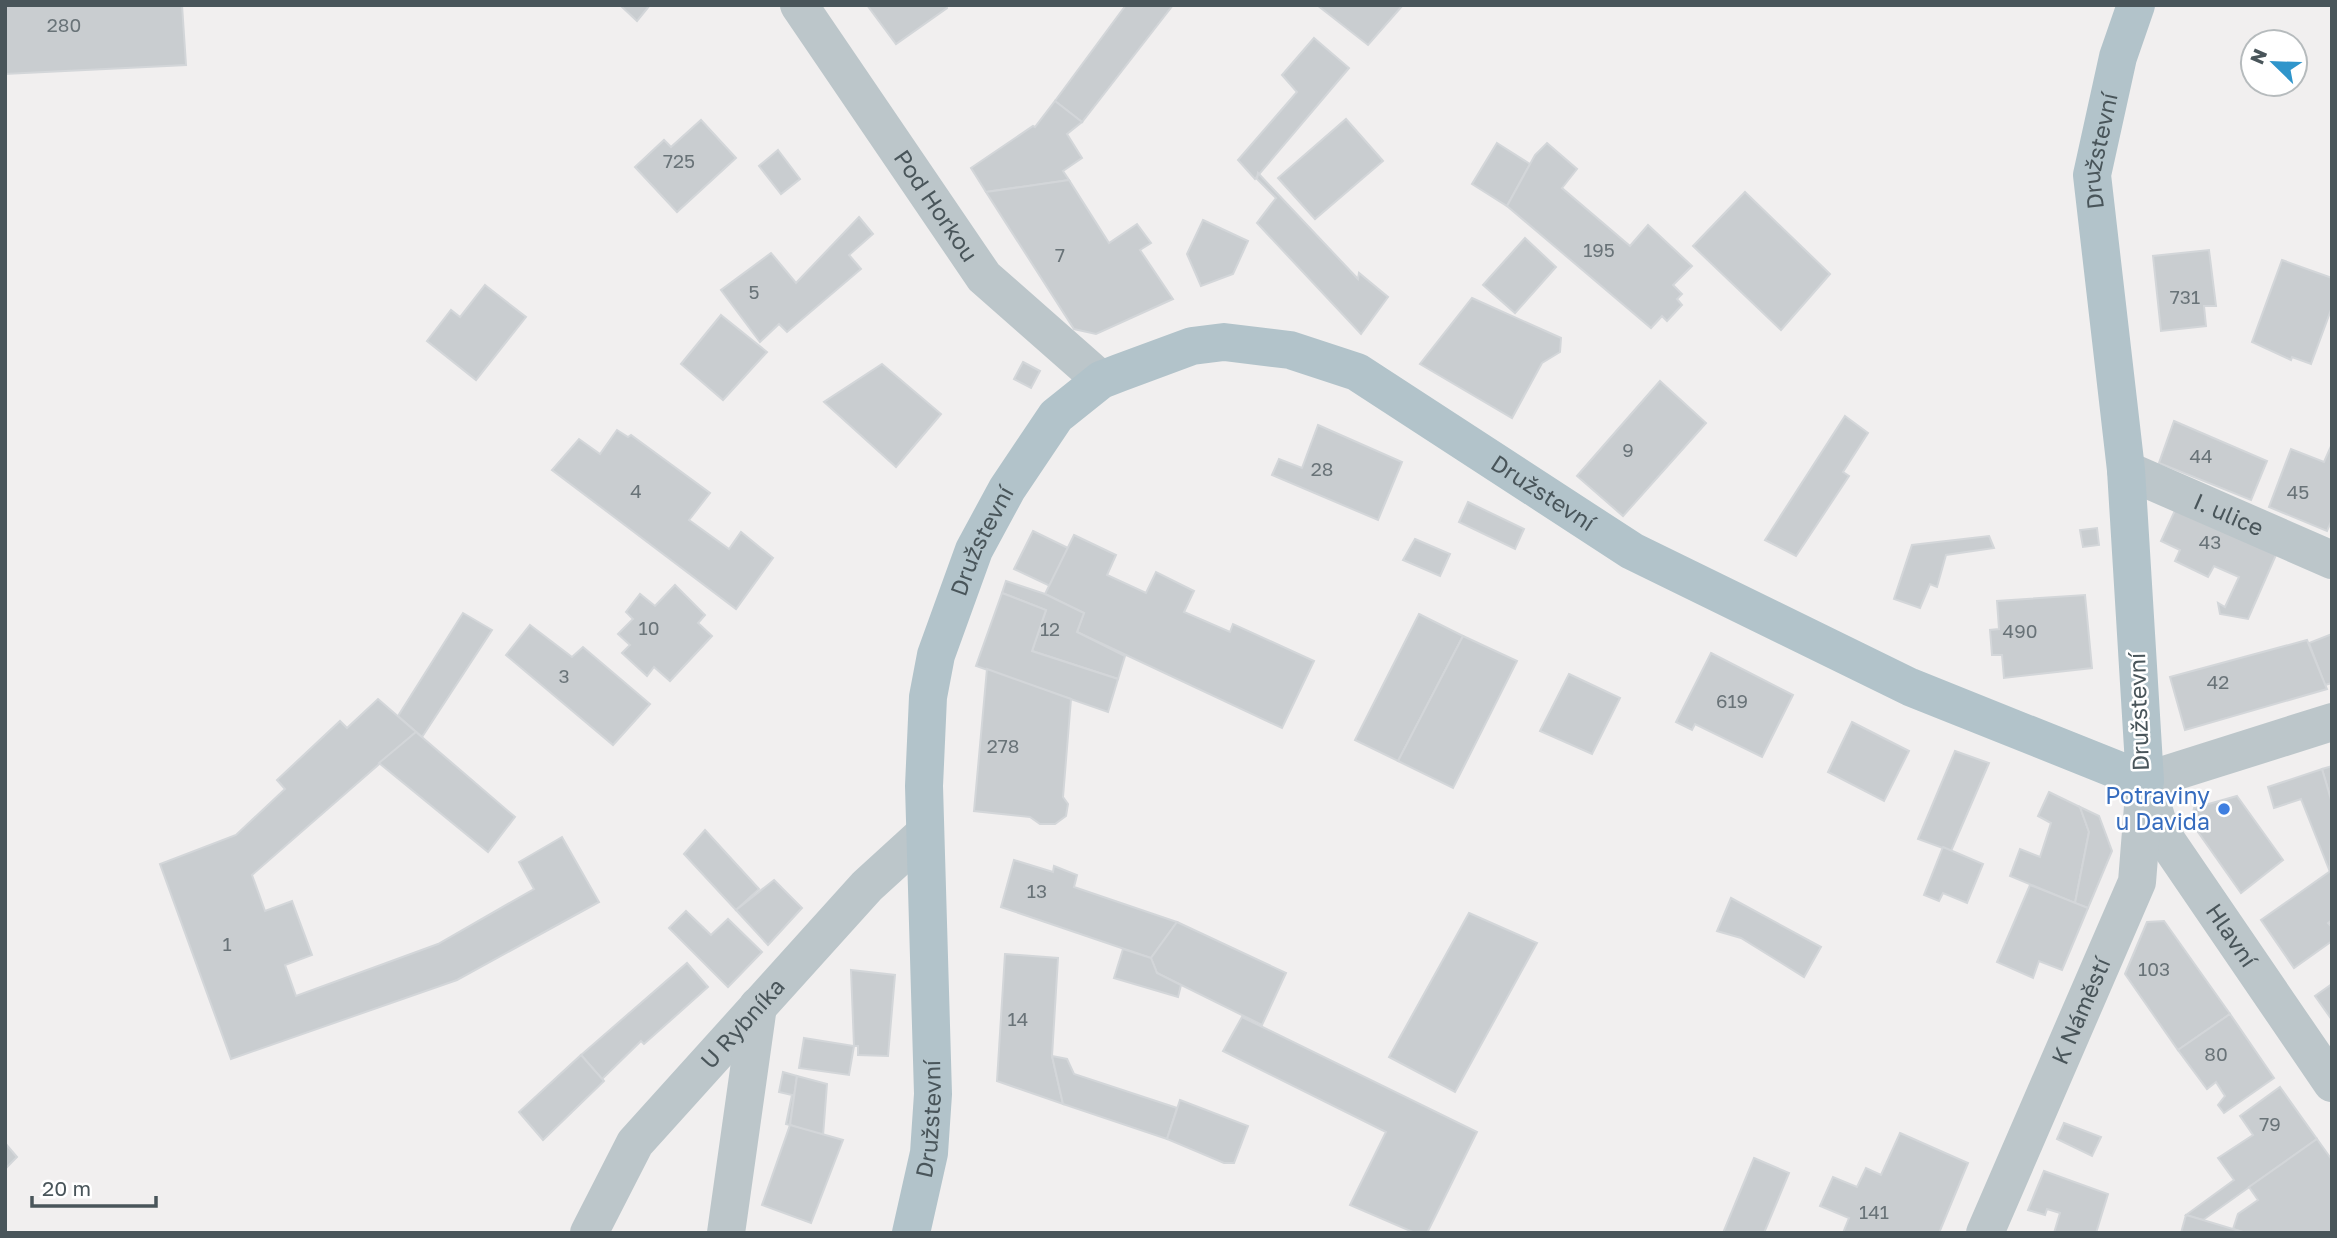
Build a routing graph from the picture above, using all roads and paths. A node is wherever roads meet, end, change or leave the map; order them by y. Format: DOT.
graph roads {
  1 [pos="799,5"];
  2 [pos="2136,5"];
  3 [pos="1101,380"];
  4 [pos="2126,470"];
  5 [pos="2332,561"];
  6 [pos="2332,722"];
  7 [pos="2145,781"];
  8 [pos="924,834"];
  9 [pos="758,1006"];
  10 [pos="2332,1083"];
  11 [pos="589,1233"];
  12 [pos="726,1233"];
  13 [pos="911,1233"];
  14 [pos="1985,1233"];
  1 -- 3 [label="street, Pod Horkou"];
  2 -- 4 [label="main road, Družstevní"];
  3 -- 7 [label="main road, Družstevní"];
  3 -- 8 [label="main road, Družstevní"];
  4 -- 5 [label="street, I. ulice"];
  4 -- 7 [label="main road, Družstevní"];
  6 -- 7 [label="street"];
  7 -- 10 [label="street, Hlavní"];
  7 -- 14 [label="street, K Náměstí"];
  8 -- 9 [label="street, U Rybníka"];
  8 -- 13 [label="main road, Družstevní"];
  9 -- 11 [label="street, U Rybníka"];
  9 -- 12 [label="street"];
}
